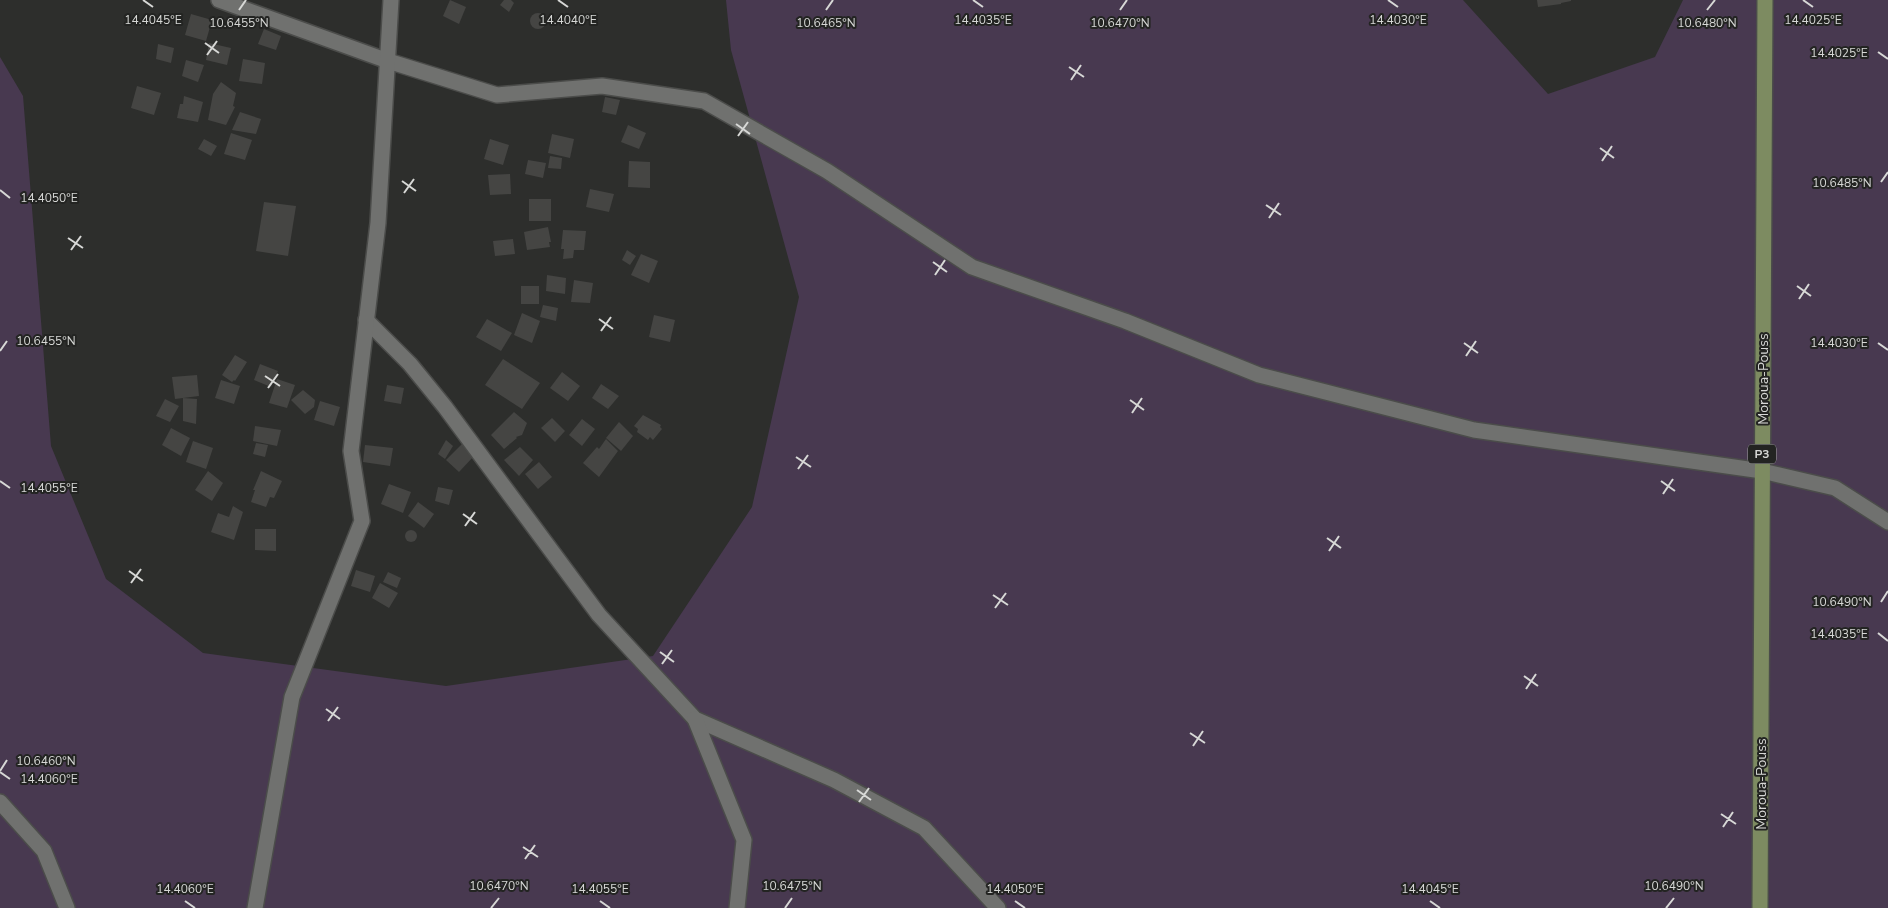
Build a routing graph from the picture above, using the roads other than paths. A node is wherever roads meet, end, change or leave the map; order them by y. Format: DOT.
graph roads {
  1 [pos="219,0"];
  2 [pos="391,0"];
  3 [pos="1765,0"];
  4 [pos="388,61"];
  5 [pos="366,320"];
  6 [pos="1762,471"];
  7 [pos="1888,522"];
  8 [pos="695,719"];
  9 [pos="0,802"];
  10 [pos="68,908"];
  11 [pos="255,908"];
  12 [pos="737,908"];
  13 [pos="998,908"];
  14 [pos="1760,908"];
  1 -- 4 [label="street"];
  2 -- 4 [label="street"];
  3 -- 6 [label="main road, Moroua-Pouss / P3"];
  4 -- 5 [label="street"];
  4 -- 6 [label="street"];
  5 -- 8 [label="street"];
  5 -- 11 [label="street"];
  6 -- 7 [label="street"];
  6 -- 14 [label="main road, Moroua-Pouss / P3"];
  8 -- 12 [label="street"];
  8 -- 13 [label="street"];
  9 -- 10 [label="street"];
}
